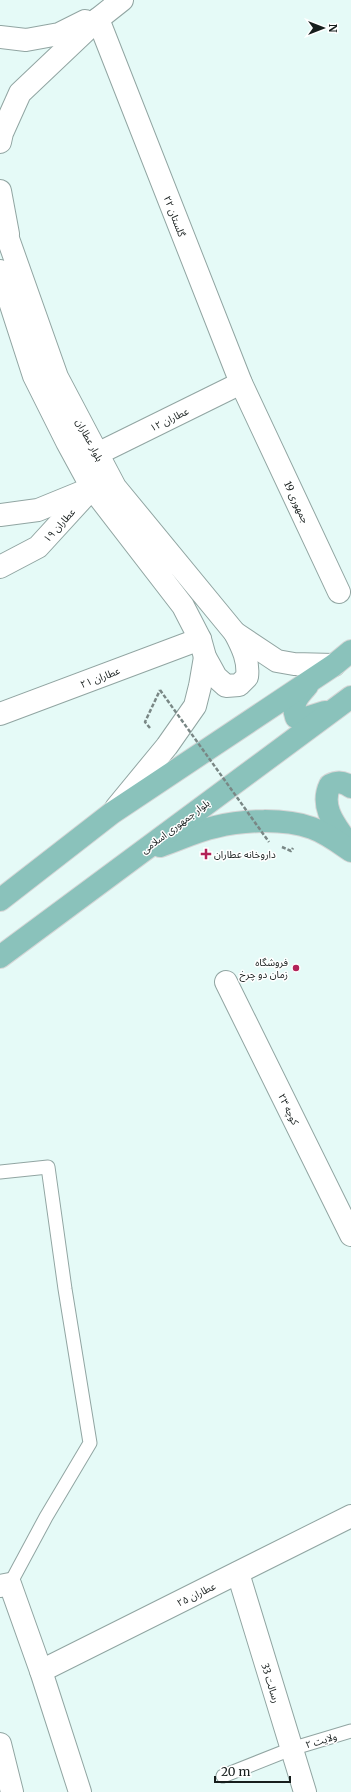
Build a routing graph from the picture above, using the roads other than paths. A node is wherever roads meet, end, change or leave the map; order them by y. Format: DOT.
graph roads {
  1 [pos="109,10"];
  2 [pos="0,37"];
  3 [pos="0,142"];
  4 [pos="0,191"];
  5 [pos="0,216"];
  6 [pos="9,241"];
  7 [pos="0,271"];
  8 [pos="5,296"];
  9 [pos="242,384"];
  10 [pos="255,412"];
  11 [pos="97,454"];
  12 [pos="92,488"];
  13 [pos="0,515"];
  14 [pos="0,567"];
  15 [pos="339,592"];
  16 [pos="235,633"];
  17 [pos="202,648"];
  18 [pos="351,651"];
  19 [pos="334,665"];
  20 [pos="313,679"];
  21 [pos="343,702"];
  22 [pos="0,714"];
  23 [pos="351,787"];
  24 [pos="112,813"];
  25 [pos="351,850"];
  26 [pos="140,853"];
  27 [pos="0,900"];
  28 [pos="0,957"];
  29 [pos="226,982"];
  30 [pos="0,1172"];
  31 [pos="351,1236"];
  32 [pos="351,1516"];
  33 [pos="238,1574"];
  34 [pos="5,1585"];
  35 [pos="41,1670"];
  36 [pos="351,1730"];
  37 [pos="0,1744"];
  38 [pos="292,1749"];
  39 [pos="223,1776"];
  40 [pos="78,1785"];
  41 [pos="12,1792"];
  42 [pos="305,1792"];
  1 -- 2 [label="street"];
  1 -- 3 [label="street"];
  1 -- 9 [label="street, گلستان ۲۲"];
  4 -- 6 [label="street"];
  5 -- 6 [label="street, بلوار عطاران"];
  6 -- 11 [label="street, بلوار عطاران"];
  7 -- 8 [label="street"];
  8 -- 12 [label="street"];
  9 -- 10 [label="street, گلستان ۲۲"];
  9 -- 11 [label="street, عطاران ۱۲"];
  10 -- 15 [label="street, جمهوری 19"];
  11 -- 16 [label="street, بلوار عطاران"];
  12 -- 13 [label="street"];
  12 -- 14 [label="street, عطاران ۱۹"];
  12 -- 17 [label="street"];
  16 -- 17 [label="street"];
  16 -- 19 [label="street"];
  17 -- 22 [label="street, عطاران ۲۱"];
  17 -- 24 [label="street"];
  18 -- 19 [label="main road"];
  19 -- 20 [label="main road"];
  20 -- 21 [label="main road"];
  20 -- 24 [label="main road"];
  21 -- 26 [label="main road, بلوار جمهوری اسلامی"];
  23 -- 25 [label="main road"];
  24 -- 27 [label="main road"];
  25 -- 26 [label="main road"];
  26 -- 28 [label="main road, بلوار جمهوری اسلامی"];
  29 -- 31 [label="street, کوچه ۲۳"];
  30 -- 34 [label="lane"];
  32 -- 33 [label="street, عطاران ۲۵"];
  33 -- 35 [label="street, عطاران ۲۵"];
  33 -- 38 [label="street, رسالت 33"];
  34 -- 35 [label="street"];
  35 -- 40 [label="street"];
  36 -- 38 [label="lane, ولایت ۲"];
  37 -- 41 [label="street"];
  38 -- 39 [label="lane, ولایت ۲"];
  38 -- 42 [label="street, رسالت 33"];
}
